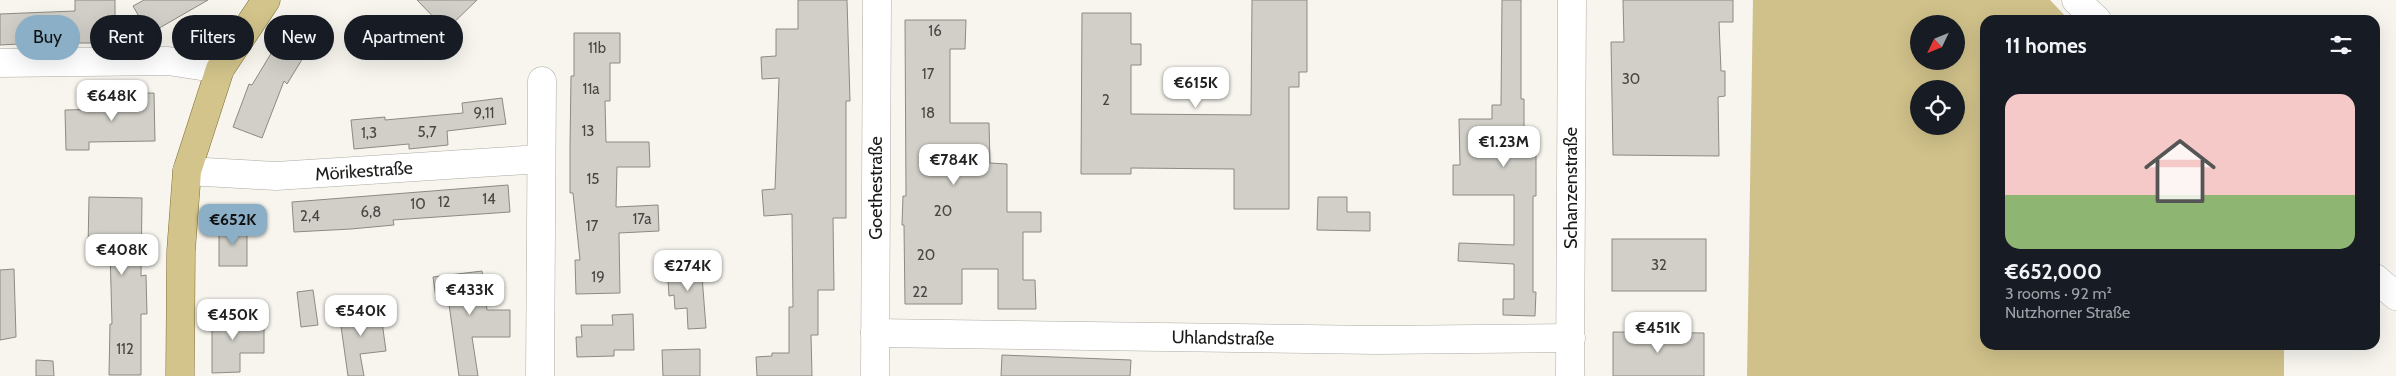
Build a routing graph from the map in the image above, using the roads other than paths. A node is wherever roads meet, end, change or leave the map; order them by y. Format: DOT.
graph roads {
  1 [pos="266,0"];
  2 [pos="876,0"];
  3 [pos="1572,0"];
  4 [pos="2076,0"];
  5 [pos="2092,15"];
  6 [pos="0,63"];
  7 [pos="220,70"];
  8 [pos="542,81"];
  9 [pos="541,159"];
  10 [pos="187,171"];
  11 [pos="2380,282"];
  12 [pos="2396,296"];
  13 [pos="875,333"];
  14 [pos="1571,338"];
  15 [pos="180,376"];
  16 [pos="540,376"];
  17 [pos="875,376"];
  18 [pos="1570,376"];
  1 -- 7 [label="main road"];
  2 -- 13 [label="street, Goethestraße"];
  3 -- 14 [label="street, Schanzenstraße"];
  4 -- 5 [label="street"];
  6 -- 7 [label="street"];
  7 -- 10 [label="main road"];
  8 -- 9 [label="street"];
  9 -- 10 [label="street, Mörikestraße"];
  9 -- 16 [label="street"];
  10 -- 15 [label="main road"];
  11 -- 12 [label="street"];
  13 -- 14 [label="street, Uhlandstraße"];
  13 -- 17 [label="street, Goethestraße"];
  14 -- 18 [label="street, Schanzenstraße"];
}
